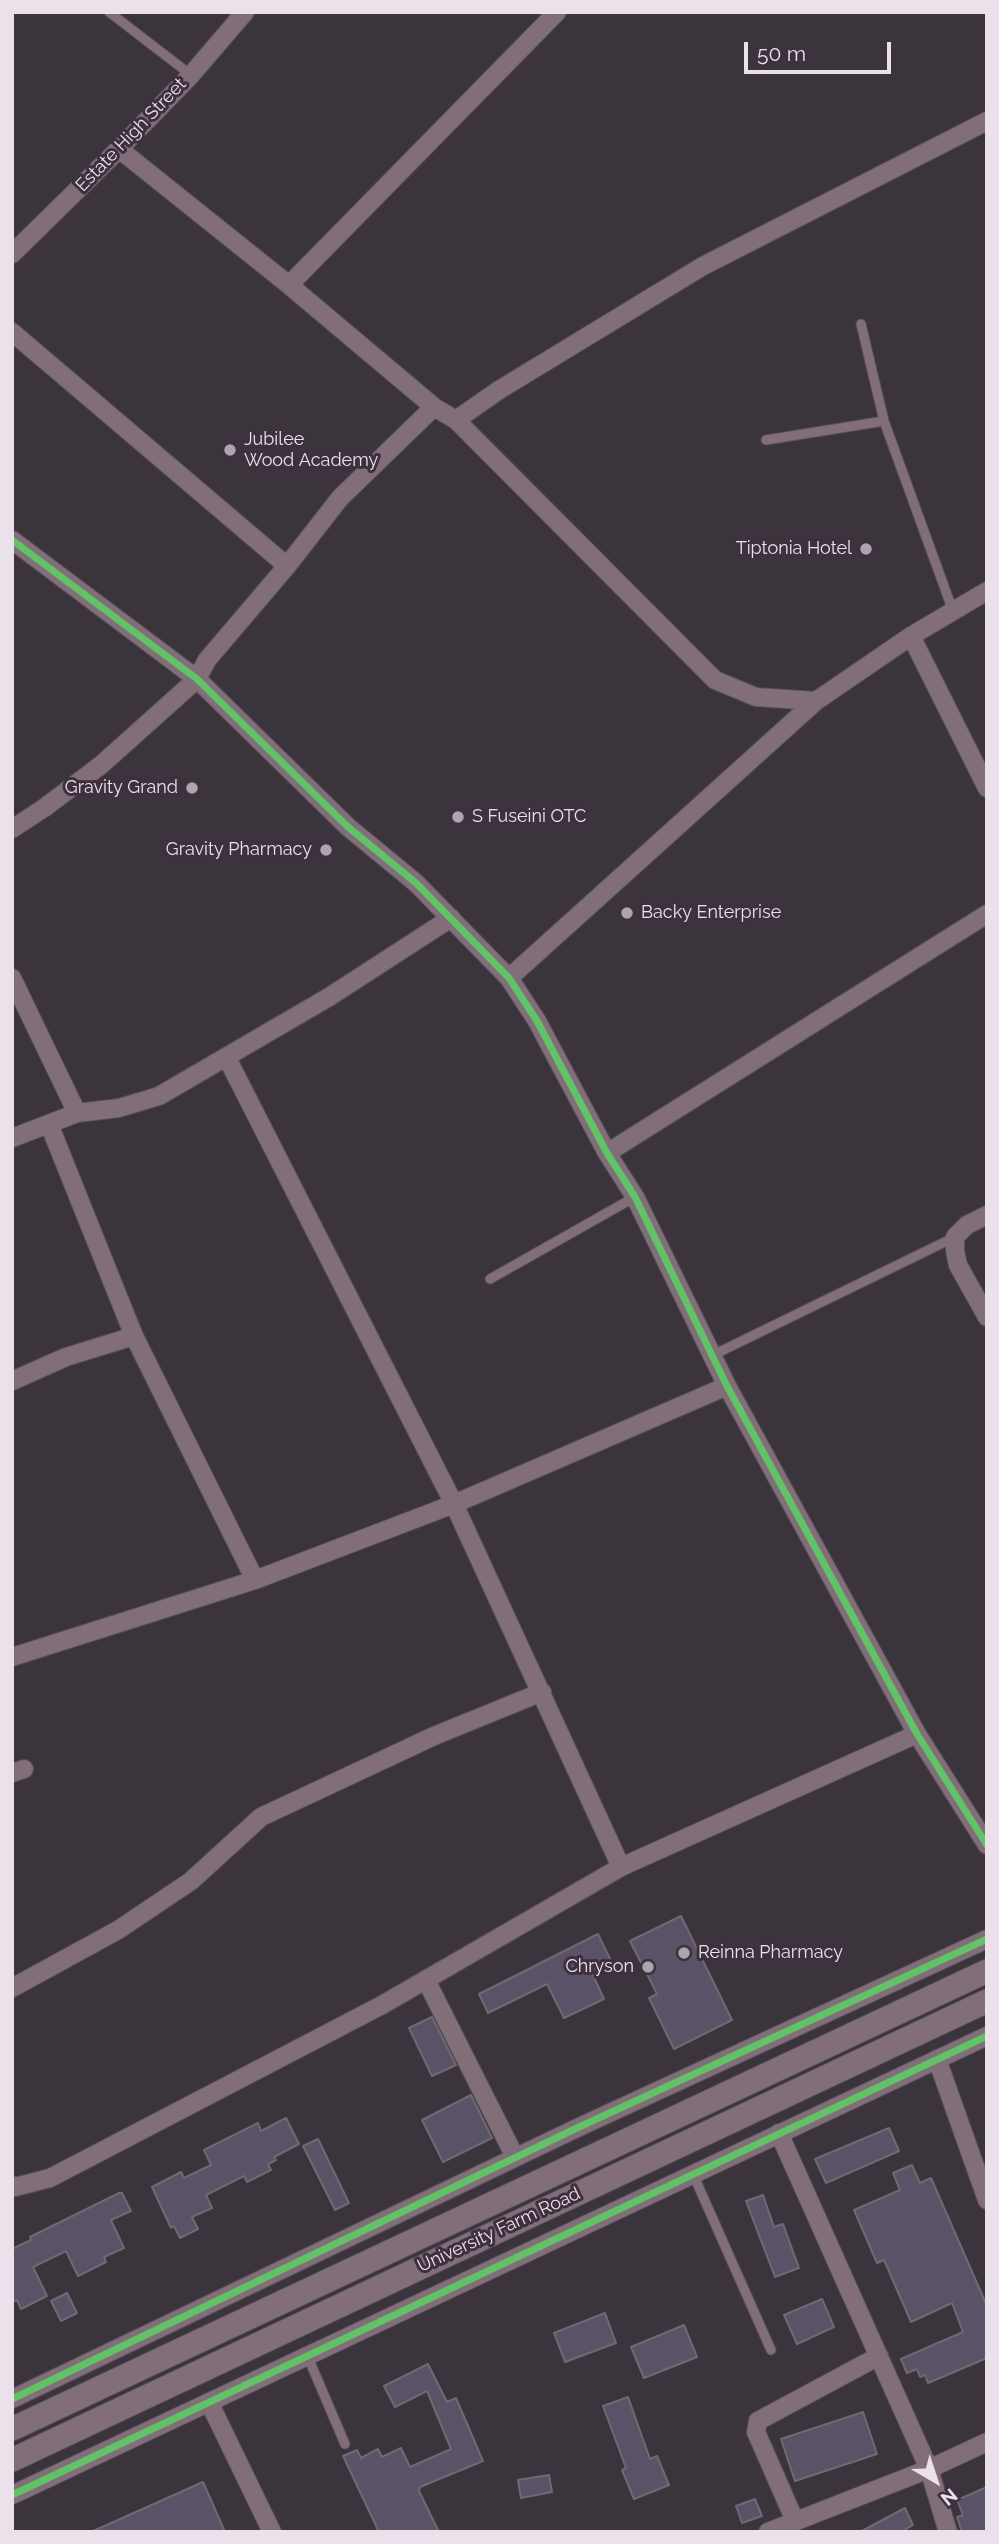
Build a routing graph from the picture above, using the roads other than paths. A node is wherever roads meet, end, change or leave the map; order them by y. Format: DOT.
graph roads {
  1 [pos="109,12"];
  2 [pos="245,12"];
  3 [pos="557,12"];
  4 [pos="191,75"];
  5 [pos="987,121"];
  6 [pos="119,149"];
  7 [pos="12,254"];
  8 [pos="289,285"];
  9 [pos="862,324"];
  10 [pos="12,332"];
  11 [pos="434,407"];
  12 [pos="456,420"];
  13 [pos="884,421"];
  14 [pos="766,440"];
  15 [pos="12,540"];
  16 [pos="287,566"];
  17 [pos="987,591"];
  18 [pos="953,611"];
  19 [pos="911,636"];
  20 [pos="197,679"];
  21 [pos="816,701"];
  22 [pos="987,788"];
  23 [pos="12,829"];
  24 [pos="987,914"];
  25 [pos="451,918"];
  26 [pos="12,978"];
  27 [pos="509,978"];
  28 [pos="227,1058"];
  29 [pos="77,1113"];
  30 [pos="49,1124"];
  31 [pos="12,1138"];
  32 [pos="607,1153"];
  33 [pos="635,1197"];
  34 [pos="987,1215"];
  35 [pos="955,1237"];
  36 [pos="490,1279"];
  37 [pos="987,1317"];
  38 [pos="134,1336"];
  39 [pos="711,1356"];
  40 [pos="12,1381"];
  41 [pos="727,1386"];
  42 [pos="454,1504"];
  43 [pos="255,1580"];
  44 [pos="12,1657"];
  45 [pos="542,1692"];
  46 [pos="918,1734"];
  47 [pos="987,1846"];
  48 [pos="621,1867"];
  49 [pos="987,1939"];
  50 [pos="987,1971"];
  51 [pos="426,1980"];
  52 [pos="12,1988"];
  53 [pos="987,2001"];
  54 [pos="987,2036"];
  55 [pos="937,2059"];
  56 [pos="779,2133"];
  57 [pos="515,2157"];
  58 [pos="693,2174"];
  59 [pos="12,2185"];
  60 [pos="987,2200"];
  61 [pos="771,2350"];
  62 [pos="307,2356"];
  63 [pos="879,2356"];
  64 [pos="12,2399"];
  65 [pos="209,2402"];
  66 [pos="12,2429"];
  67 [pos="987,2442"];
  68 [pos="345,2444"];
  69 [pos="12,2460"];
  70 [pos="929,2469"];
  71 [pos="12,2495"];
  72 [pos="795,2521"];
  73 [pos="272,2532"];
  74 [pos="768,2532"];
  75 [pos="948,2532"];
  1 -- 4 [label="lane"];
  2 -- 4 [label="street, Estate High Street"];
  3 -- 8 [label="street"];
  4 -- 6 [label="street, Estate High Street"];
  5 -- 12 [label="street"];
  6 -- 7 [label="street, Estate High Street"];
  6 -- 8 [label="street"];
  8 -- 11 [label="street"];
  9 -- 13 [label="lane"];
  10 -- 16 [label="street"];
  11 -- 12 [label="street"];
  11 -- 16 [label="street"];
  12 -- 21 [label="street"];
  13 -- 14 [label="lane"];
  13 -- 18 [label="lane"];
  15 -- 20 [label="street"];
  16 -- 20 [label="street"];
  17 -- 18 [label="street"];
  18 -- 19 [label="street"];
  19 -- 21 [label="street"];
  19 -- 22 [label="street"];
  20 -- 23 [label="street"];
  20 -- 25 [label="street"];
  21 -- 27 [label="street"];
  24 -- 32 [label="street"];
  25 -- 27 [label="street"];
  25 -- 28 [label="street"];
  26 -- 29 [label="street"];
  27 -- 32 [label="street"];
  28 -- 29 [label="street"];
  28 -- 42 [label="street"];
  29 -- 30 [label="street"];
  30 -- 31 [label="street"];
  30 -- 38 [label="street"];
  32 -- 33 [label="street"];
  33 -- 36 [label="lane"];
  33 -- 39 [label="street"];
  34 -- 35 [label="street"];
  35 -- 37 [label="street"];
  35 -- 39 [label="lane"];
  38 -- 40 [label="street"];
  38 -- 43 [label="street"];
  39 -- 41 [label="street"];
  41 -- 42 [label="street"];
  41 -- 46 [label="street"];
  42 -- 43 [label="street"];
  42 -- 45 [label="street"];
  43 -- 44 [label="street"];
  45 -- 48 [label="street"];
  45 -- 52 [label="street"];
  46 -- 47 [label="street"];
  46 -- 48 [label="street"];
  48 -- 51 [label="street"];
  49 -- 57 [label="street"];
  50 -- 66 [label="street, University Farm Road"];
  51 -- 57 [label="street"];
  51 -- 59 [label="street"];
  53 -- 69 [label="street, University Farm Road"];
  54 -- 55 [label="street"];
  55 -- 56 [label="street"];
  55 -- 60 [label="street"];
  56 -- 58 [label="street"];
  56 -- 63 [label="street"];
  57 -- 64 [label="street"];
  58 -- 61 [label="lane"];
  58 -- 62 [label="street"];
  62 -- 65 [label="street"];
  62 -- 68 [label="lane"];
  63 -- 70 [label="street"];
  63 -- 72 [label="street"];
  65 -- 71 [label="street"];
  65 -- 73 [label="street"];
  67 -- 70 [label="street"];
  70 -- 72 [label="street"];
  70 -- 75 [label="street"];
  72 -- 74 [label="street"];
}
